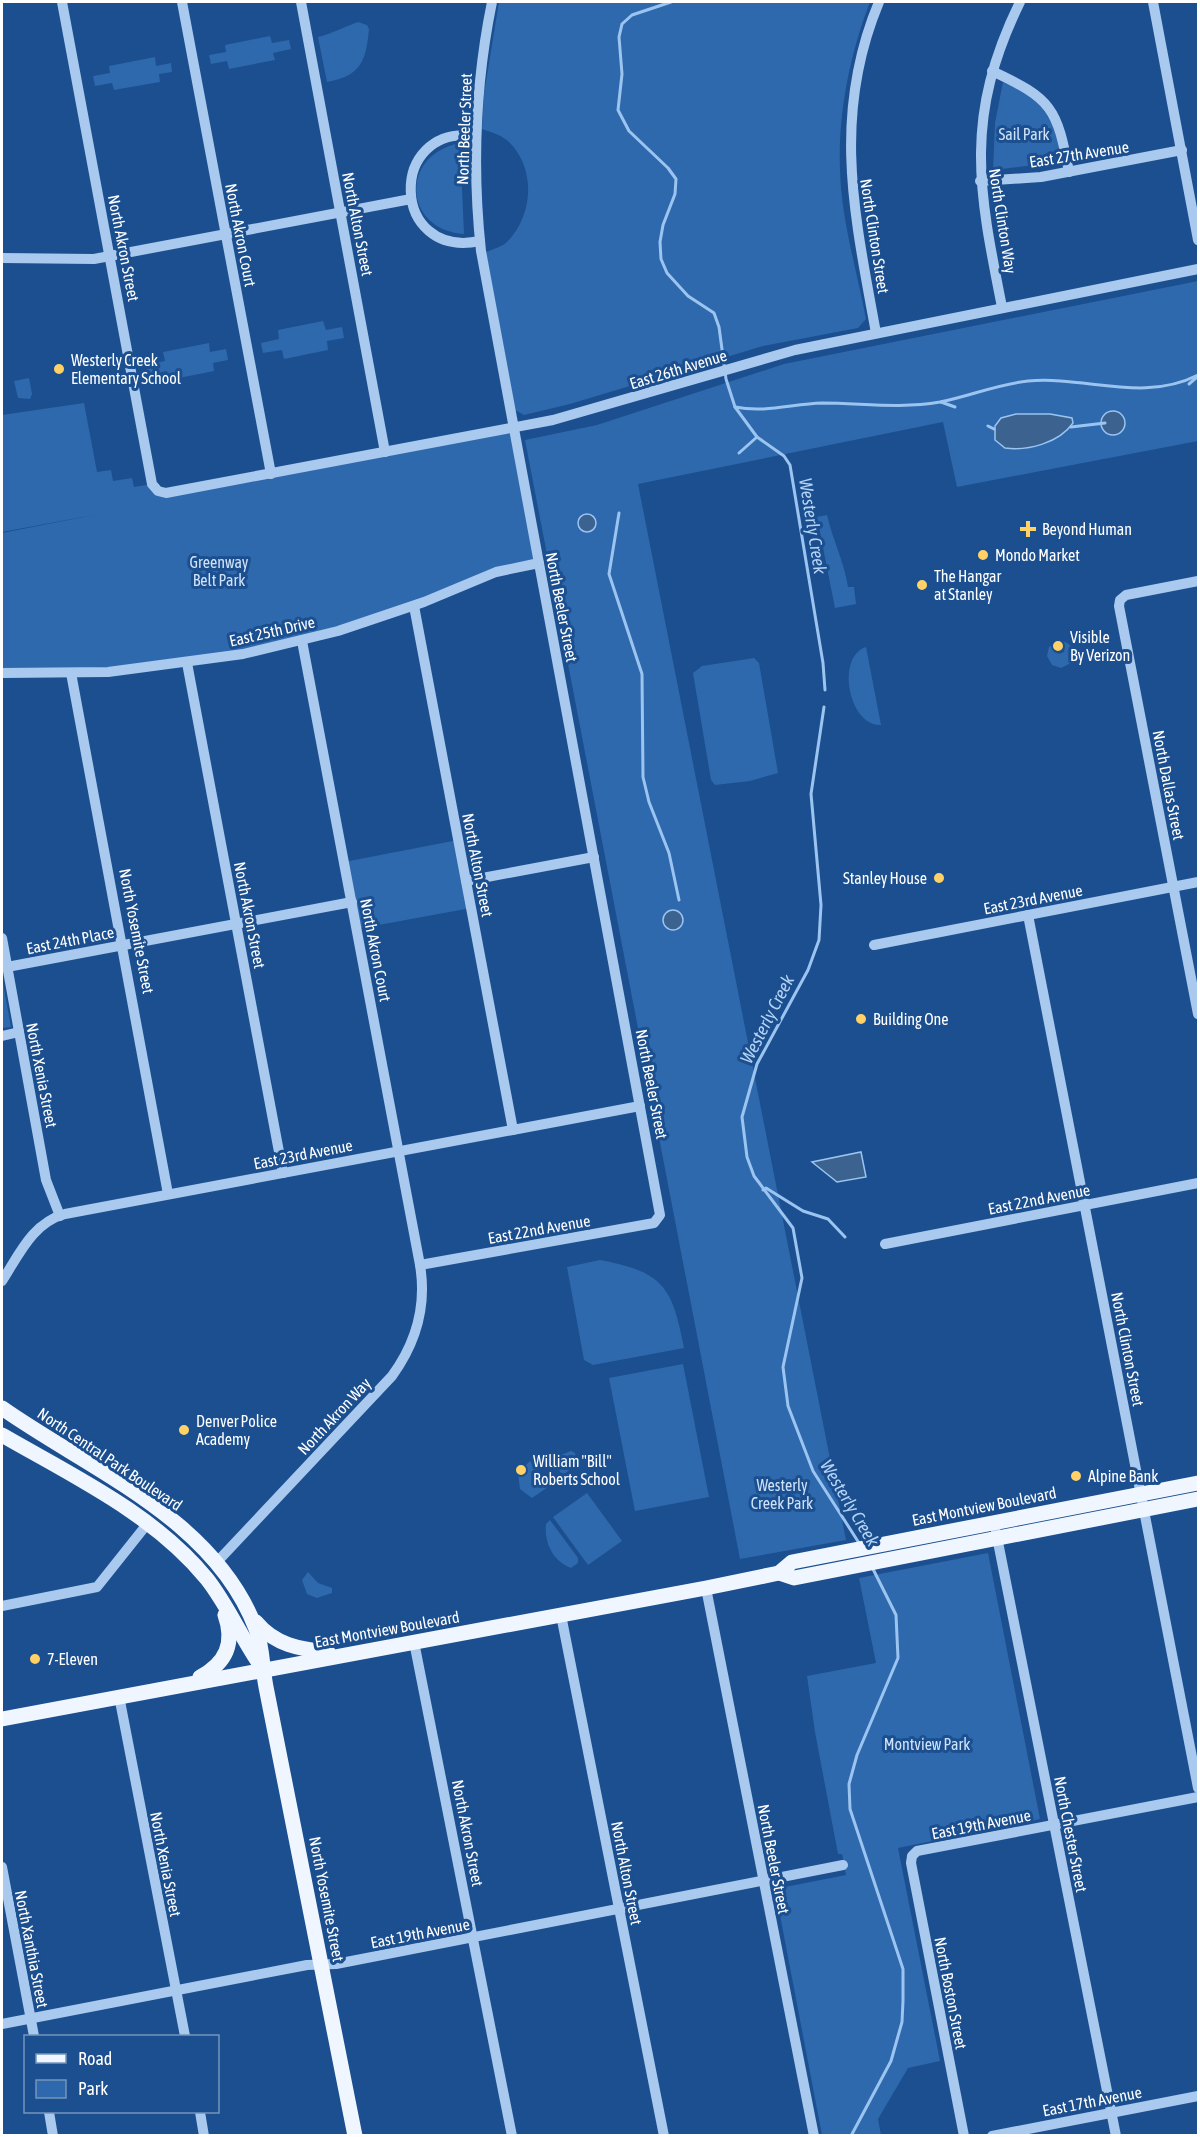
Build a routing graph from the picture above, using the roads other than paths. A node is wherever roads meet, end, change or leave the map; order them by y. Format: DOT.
graph roads {
  1 [pos="62,2"];
  2 [pos="182,2"];
  3 [pos="301,2"];
  4 [pos="492,2"];
  5 [pos="879,2"];
  6 [pos="1020,2"];
  7 [pos="1154,2"];
  8 [pos="992,71"];
  9 [pos="475,136"];
  10 [pos="1182,150"];
  11 [pos="1069,172"];
  12 [pos="980,181"];
  13 [pos="411,199"];
  14 [pos="340,213"];
  15 [pos="226,235"];
  16 [pos="1198,240"];
  17 [pos="480,241"];
  18 [pos="110,257"];
  19 [pos="2,258"];
  20 [pos="1198,269"];
  21 [pos="1002,307"];
  22 [pos="876,333"];
  23 [pos="513,428"];
  24 [pos="385,452"];
  25 [pos="271,474"];
  26 [pos="166,493"];
  27 [pos="539,563"];
  28 [pos="1198,581"];
  29 [pos="414,606"];
  30 [pos="302,641"];
  31 [pos="187,663"];
  32 [pos="2,673"];
  33 [pos="70,673"];
  34 [pos="594,857"];
  35 [pos="466,881"];
  36 [pos="1198,882"];
  37 [pos="1174,887"];
  38 [pos="352,902"];
  39 [pos="1028,915"];
  40 [pos="236,924"];
  41 [pos="2,938"];
  42 [pos="874,945"];
  43 [pos="122,946"];
  44 [pos="7,967"];
  45 [pos="1198,1014"];
  46 [pos="19,1032"];
  47 [pos="2,1036"];
  48 [pos="640,1106"];
  49 [pos="513,1130"];
  50 [pos="399,1151"];
  51 [pos="283,1173"];
  52 [pos="1198,1183"];
  53 [pos="168,1194"];
  54 [pos="1085,1205"];
  55 [pos="660,1215"];
  56 [pos="60,1216"];
  57 [pos="885,1244"];
  58 [pos="420,1265"];
  59 [pos="3,1275"];
  60 [pos="2,1408"];
  61 [pos="2,1435"];
  62 [pos="1198,1483"];
  63 [pos="1198,1499"];
  64 [pos="1142,1501"];
  65 [pos="148,1523"];
  66 [pos="996,1531"];
  67 [pos="216,1563"];
  68 [pos="779,1573"];
  69 [pos="706,1588"];
  70 [pos="217,1593"];
  71 [pos="2,1606"];
  72 [pos="249,1612"];
  73 [pos="561,1616"];
  74 [pos="414,1642"];
  75 [pos="342,1654"];
  76 [pos="263,1669"];
  77 [pos="188,1683"];
  78 [pos="119,1696"];
  79 [pos="2,1719"];
  80 [pos="1198,1788"];
  81 [pos="1198,1797"];
  82 [pos="1054,1825"];
  83 [pos="912,1856"];
  84 [pos="843,1865"];
  85 [pos="2,1867"];
  86 [pos="762,1882"];
  87 [pos="618,1909"];
  88 [pos="473,1937"];
  89 [pos="322,1965"];
  90 [pos="176,1990"];
  91 [pos="30,2018"];
  92 [pos="2,2024"];
  93 [pos="34,2035"];
  94 [pos="185,2035"];
  95 [pos="1198,2096"];
  96 [pos="1111,2112"];
  97 [pos="49,2113"];
  98 [pos="200,2113"];
  99 [pos="53,2136"];
  100 [pos="204,2136"];
  101 [pos="355,2136"];
  102 [pos="512,2136"];
  103 [pos="664,2136"];
  104 [pos="814,2136"];
  105 [pos="964,2136"];
  106 [pos="992,2136"];
  107 [pos="1116,2136"];
  1 -- 18 [label="street, North Akron Street"];
  2 -- 15 [label="street, North Akron Court"];
  3 -- 14 [label="street, North Alton Street"];
  4 -- 9 [label="street, North Beeler Street"];
  5 -- 22 [label="street, North Clinton Street"];
  6 -- 8 [label="street, North Clinton Way"];
  7 -- 10 [label="street"];
  8 -- 11 [label="street"];
  8 -- 12 [label="street, North Clinton Way"];
  9 -- 13 [label="street"];
  9 -- 17 [label="street, North Beeler Street"];
  10 -- 11 [label="street, East 27th Avenue"];
  10 -- 16 [label="street"];
  11 -- 12 [label="street, East 27th Avenue"];
  12 -- 21 [label="street, North Clinton Way"];
  13 -- 14 [label="street"];
  13 -- 17 [label="street"];
  14 -- 15 [label="street"];
  14 -- 24 [label="street, North Alton Street"];
  15 -- 18 [label="street"];
  15 -- 25 [label="street, North Akron Court"];
  17 -- 23 [label="street, North Beeler Street"];
  18 -- 19 [label="street"];
  18 -- 26 [label="street, North Akron Street"];
  20 -- 21 [label="street, East 26th Avenue"];
  21 -- 22 [label="street, East 26th Avenue"];
  22 -- 23 [label="street, East 26th Avenue"];
  23 -- 24 [label="street, East 26th Avenue"];
  23 -- 27 [label="street, North Beeler Street"];
  24 -- 25 [label="street, East 26th Avenue"];
  25 -- 26 [label="street, East 26th Avenue"];
  27 -- 29 [label="street, East 25th Drive"];
  27 -- 34 [label="street, North Beeler Street"];
  28 -- 37 [label="street, North Dallas Street"];
  29 -- 30 [label="street, East 25th Drive"];
  29 -- 35 [label="street, North Alton Street"];
  30 -- 31 [label="street, East 25th Drive"];
  30 -- 38 [label="street, North Akron Court"];
  31 -- 33 [label="street, East 25th Drive"];
  31 -- 40 [label="street, North Akron Street"];
  32 -- 33 [label="street, East 25th Drive"];
  33 -- 43 [label="street, North Yosemite Street"];
  34 -- 35 [label="street"];
  34 -- 48 [label="street, North Beeler Street"];
  35 -- 49 [label="street, North Alton Street"];
  36 -- 37 [label="street, East 23rd Avenue"];
  37 -- 39 [label="street, East 23rd Avenue"];
  37 -- 45 [label="street, North Dallas Street"];
  38 -- 40 [label="street, East 24th Place"];
  38 -- 50 [label="street, North Akron Court"];
  39 -- 42 [label="street, East 23rd Avenue"];
  39 -- 54 [label="street, North Clinton Street"];
  40 -- 43 [label="street, East 24th Place"];
  40 -- 51 [label="street, North Akron Street"];
  41 -- 44 [label="street, North Xenia Street"];
  43 -- 44 [label="street, East 24th Place"];
  43 -- 53 [label="street, North Yosemite Street"];
  44 -- 46 [label="street, North Xenia Street"];
  46 -- 47 [label="street"];
  46 -- 56 [label="street, North Xenia Street"];
  48 -- 49 [label="street, East 23rd Avenue"];
  48 -- 55 [label="street, North Beeler Street"];
  49 -- 50 [label="street, East 23rd Avenue"];
  50 -- 51 [label="street, East 23rd Avenue"];
  50 -- 58 [label="street, North Akron Court"];
  51 -- 53 [label="street, East 23rd Avenue"];
  52 -- 54 [label="street, East 22nd Avenue"];
  53 -- 56 [label="street, East 23rd Avenue"];
  54 -- 57 [label="street, East 22nd Avenue"];
  54 -- 64 [label="street, North Clinton Street"];
  55 -- 58 [label="street, East 22nd Avenue"];
  56 -- 59 [label="street, East 23rd Avenue"];
  58 -- 67 [label="street, North Akron Way"];
  60 -- 67 [label="main road, North Central Park Boulevard"];
  61 -- 65 [label="main road, North Central Park Boulevard"];
  62 -- 64 [label="main road, East Montview Boulevard"];
  63 -- 64 [label="main road, East Montview Boulevard"];
  64 -- 66 [label="main road, East Montview Boulevard"];
  64 -- 80 [label="street, North Clinton Street"];
  65 -- 70 [label="main road, North Central Park Boulevard"];
  65 -- 71 [label="street"];
  66 -- 68 [label="main road, East Montview Boulevard"];
  66 -- 68 [label="main road, East Montview Boulevard"];
  66 -- 82 [label="street, North Chester Street"];
  67 -- 72 [label="main road, North Central Park Boulevard"];
  68 -- 69 [label="main road, East Montview Boulevard"];
  69 -- 73 [label="main road, East Montview Boulevard"];
  69 -- 86 [label="street, North Beeler Street"];
  70 -- 76 [label="main road, North Central Park Boulevard"];
  70 -- 77 [label="main road"];
  72 -- 75 [label="main road"];
  72 -- 76 [label="main road, North Central Park Boulevard"];
  73 -- 74 [label="main road, East Montview Boulevard"];
  73 -- 87 [label="street, North Alton Street"];
  74 -- 75 [label="main road, East Montview Boulevard"];
  74 -- 88 [label="street, North Akron Street"];
  75 -- 76 [label="main road, East Montview Boulevard"];
  76 -- 77 [label="main road, East Montview Boulevard"];
  76 -- 89 [label="main road, North Yosemite Street"];
  77 -- 78 [label="main road, East Montview Boulevard"];
  78 -- 79 [label="main road, East Montview Boulevard"];
  78 -- 90 [label="street, North Xenia Street"];
  81 -- 82 [label="street, East 19th Avenue"];
  82 -- 83 [label="street, East 19th Avenue"];
  82 -- 96 [label="street, North Chester Street"];
  83 -- 105 [label="street, North Boston Street"];
  84 -- 86 [label="street, East 19th Avenue"];
  85 -- 91 [label="street, North Xanthia Street"];
  86 -- 87 [label="street, East 19th Avenue"];
  86 -- 104 [label="street, North Beeler Street"];
  87 -- 88 [label="street, East 19th Avenue"];
  87 -- 103 [label="street, North Alton Street"];
  88 -- 89 [label="street, East 19th Avenue"];
  88 -- 102 [label="street, North Akron Street"];
  89 -- 90 [label="street, East 19th Avenue"];
  89 -- 101 [label="main road, North Yosemite Street"];
  90 -- 91 [label="street, East 19th Avenue"];
  90 -- 94 [label="street, North Xenia Street"];
  91 -- 92 [label="street, East 19th Avenue"];
  91 -- 93 [label="street, North Xanthia Street"];
  95 -- 96 [label="street, East 17th Avenue"];
  96 -- 106 [label="street, East 17th Avenue"];
  96 -- 107 [label="street, North Chester Street"];
  97 -- 99 [label="street"];
  98 -- 100 [label="street"];
}
